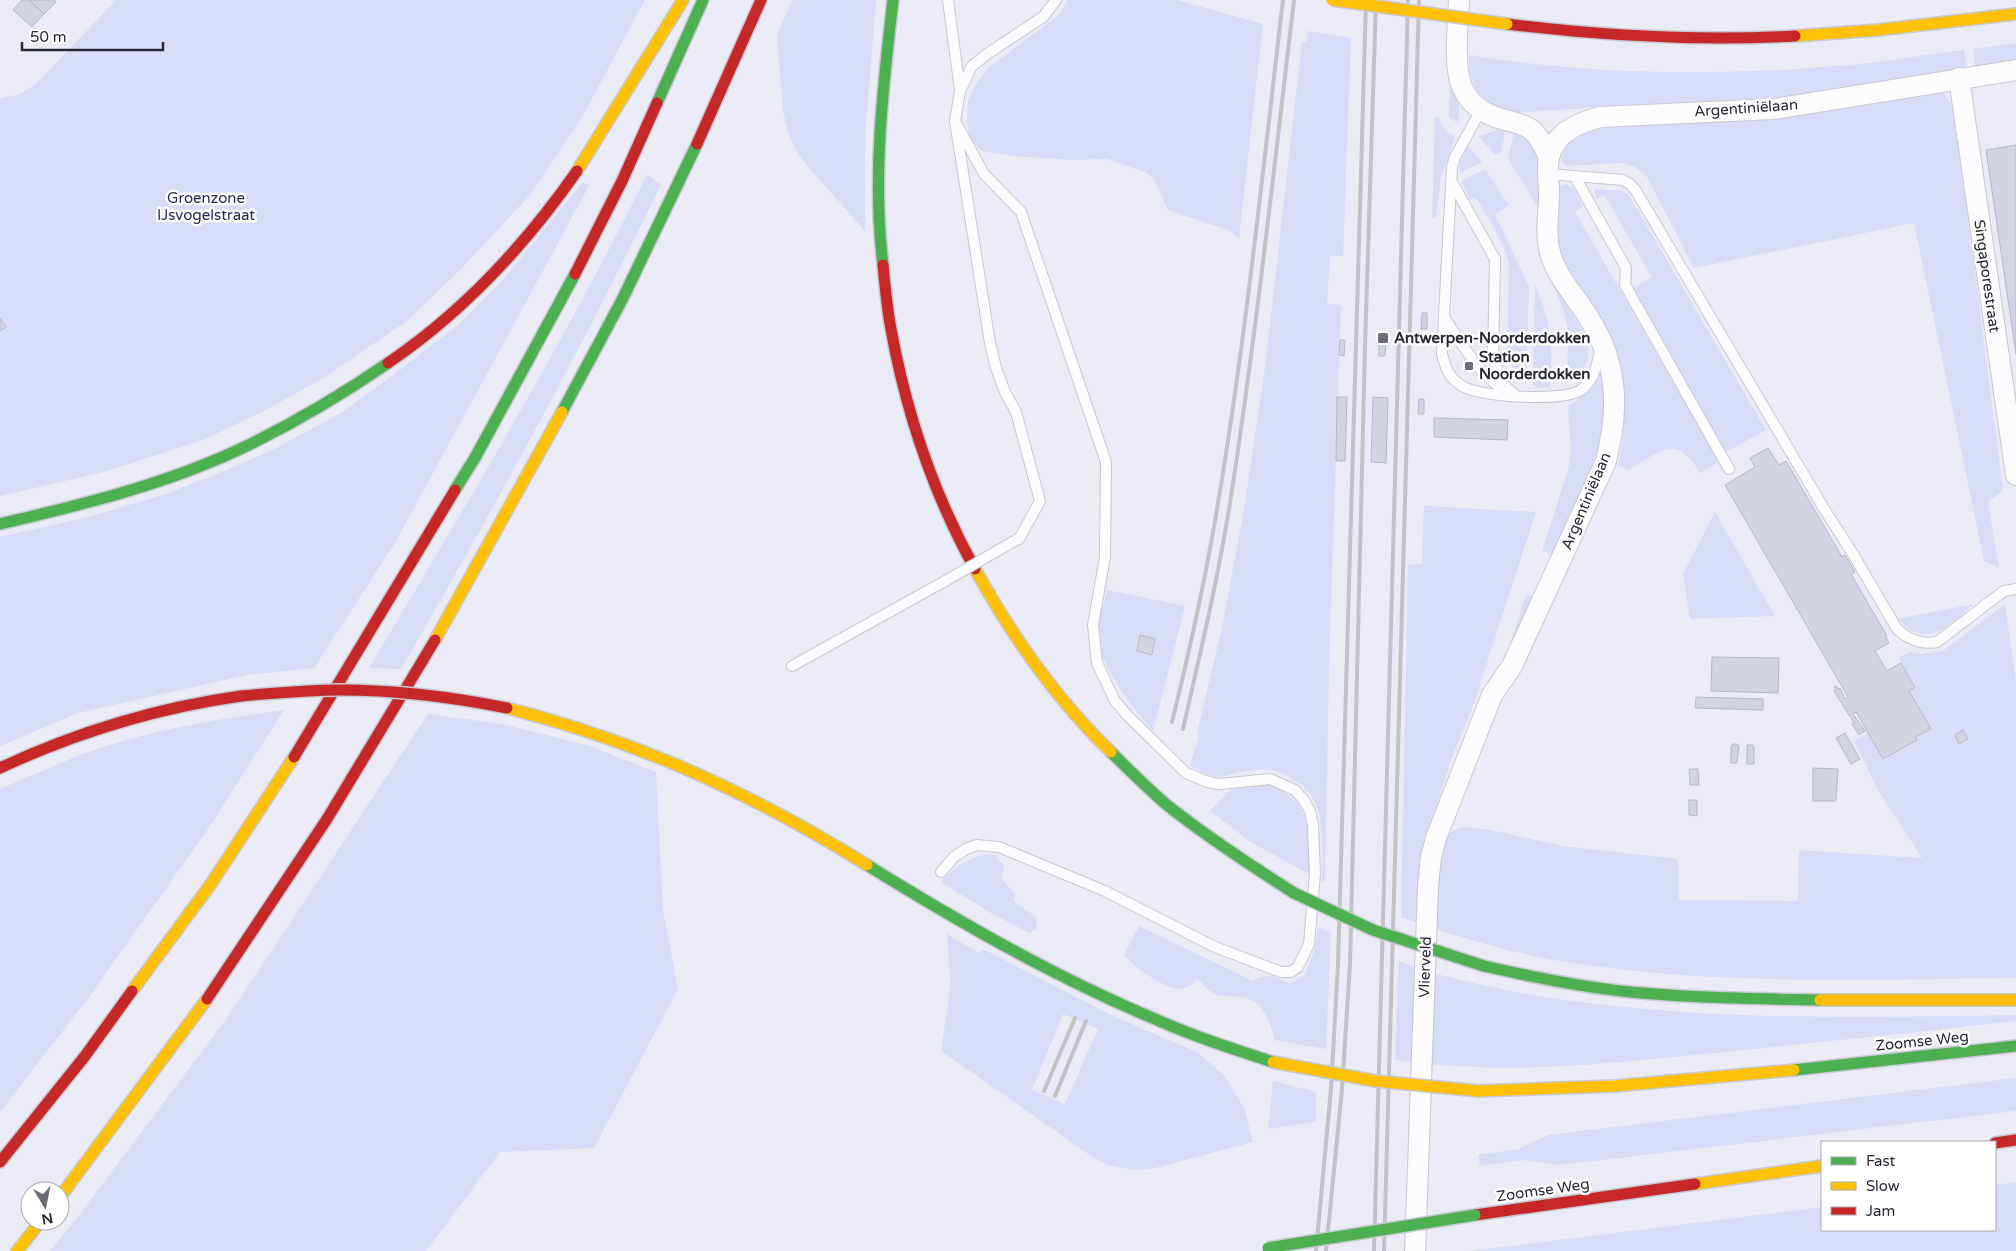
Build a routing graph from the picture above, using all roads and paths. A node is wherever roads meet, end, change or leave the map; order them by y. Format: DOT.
graph roads {
  1 [pos="683,0"];
  2 [pos="702,0"];
  3 [pos="761,0"];
  4 [pos="893,0"];
  5 [pos="948,0"];
  6 [pos="1056,0"];
  7 [pos="1332,0"];
  8 [pos="1459,0"];
  9 [pos="666,8"];
  10 [pos="2009,10"];
  11 [pos="666,24"];
  12 [pos="2016,70"];
  13 [pos="1959,78"];
  14 [pos="960,91"];
  15 [pos="1481,110"];
  16 [pos="955,121"];
  17 [pos="1549,166"];
  18 [pos="1575,177"];
  19 [pos="1452,181"];
  20 [pos="1444,318"];
  21 [pos="1601,341"];
  22 [pos="1515,395"];
  23 [pos="1729,469"];
  24 [pos="2016,475"];
  25 [pos="0,524"];
  26 [pos="2016,589"];
  27 [pos="792,666"];
  28 [pos="1492,695"];
  29 [pos="0,768"];
  30 [pos="941,872"];
  31 [pos="2016,1000"];
  32 [pos="2016,1046"];
  33 [pos="2016,1140"];
  34 [pos="1996,1142"];
  35 [pos="0,1162"];
  36 [pos="1821,1166"];
  37 [pos="70,1184"];
  38 [pos="33,1231"];
  39 [pos="1264,1248"];
  40 [pos="17,1251"];
  41 [pos="1415,1251"];
  1 -- 11 [label="main road"];
  2 -- 35 [label="main road"];
  3 -- 37 [label="main road"];
  4 -- 31 [label="main road, bridge"];
  5 -- 14 [label="lane"];
  6 -- 14 [label="lane"];
  7 -- 10 [label="main road, bridge"];
  8 -- 15 [label="street, Argentiniëlaan"];
  9 -- 11 [label="lane"];
  11 -- 25 [label="main road"];
  12 -- 13 [label="street, Argentiniëlaan"];
  13 -- 17 [label="street, Argentiniëlaan"];
  13 -- 24 [label="street, Singaporestraat"];
  14 -- 16 [label="lane"];
  15 -- 17 [label="street, Argentiniëlaan"];
  15 -- 19 [label="lane"];
  16 -- 27 [label="lane, bridge"];
  16 -- 30 [label="lane"];
  17 -- 18 [label="lane"];
  17 -- 21 [label="street, Argentiniëlaan"];
  18 -- 23 [label="lane"];
  18 -- 26 [label="lane"];
  19 -- 20 [label="lane"];
  19 -- 22 [label="lane"];
  20 -- 22 [label="lane"];
  20 -- 22 [label="lane"];
  21 -- 22 [label="lane"];
  21 -- 28 [label="street, Argentiniëlaan"];
  28 -- 41 [label="street, Vlierveld"];
  29 -- 32 [label="main road, Zoomse Weg, bridge"];
  33 -- 34 [label="main road"];
  36 -- 39 [label="main road, Zoomse Weg, bridge"];
  38 -- 40 [label="main road"];
}
